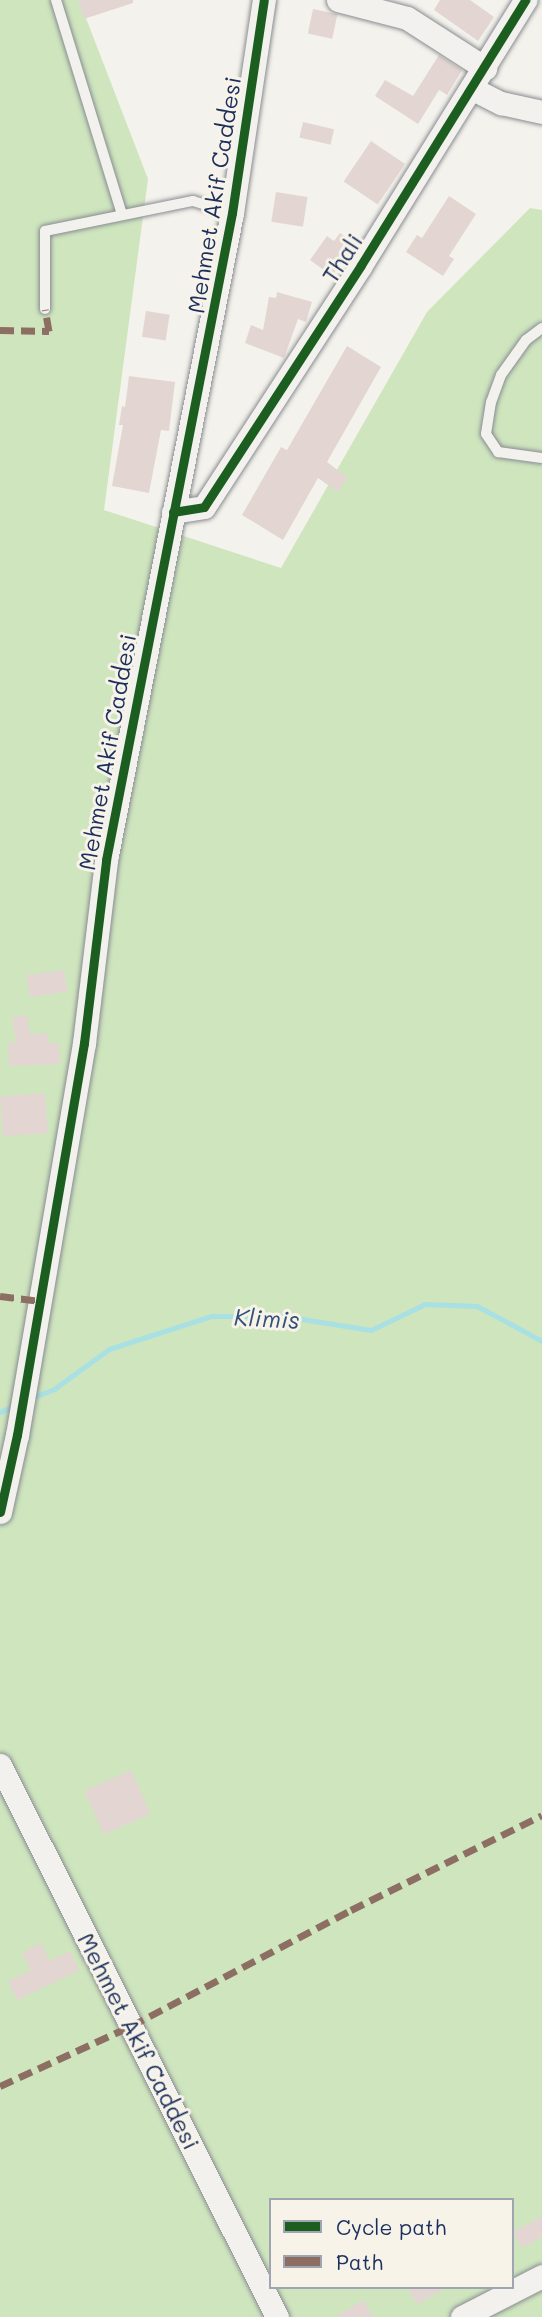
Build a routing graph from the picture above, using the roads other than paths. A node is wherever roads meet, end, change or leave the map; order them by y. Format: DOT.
graph roads {
  1 [pos="55,0"];
  2 [pos="264,0"];
  3 [pos="338,0"];
  4 [pos="525,0"];
  5 [pos="485,68"];
  6 [pos="471,88"];
  7 [pos="542,111"];
  8 [pos="232,213"];
  9 [pos="122,215"];
  10 [pos="45,309"];
  11 [pos="542,328"];
  12 [pos="542,458"];
  13 [pos="173,512"];
  14 [pos="0,1512"];
  15 [pos="0,1765"];
  16 [pos="542,2276"];
  17 [pos="277,2317"];
  18 [pos="462,2317"];
  1 -- 9 [label="lane"];
  2 -- 8 [label="street, Mehmet Akif Caddesi"];
  3 -- 5 [label="street"];
  4 -- 5 [label="street, Thali"];
  5 -- 6 [label="street, Thali"];
  6 -- 7 [label="street"];
  6 -- 13 [label="street, Thali"];
  8 -- 9 [label="lane"];
  8 -- 13 [label="street, Mehmet Akif Caddesi"];
  9 -- 10 [label="lane"];
  11 -- 12 [label="lane"];
  13 -- 14 [label="street, Mehmet Akif Caddesi"];
  15 -- 17 [label="street, Mehmet Akif Caddesi"];
  16 -- 18 [label="street"];
}
